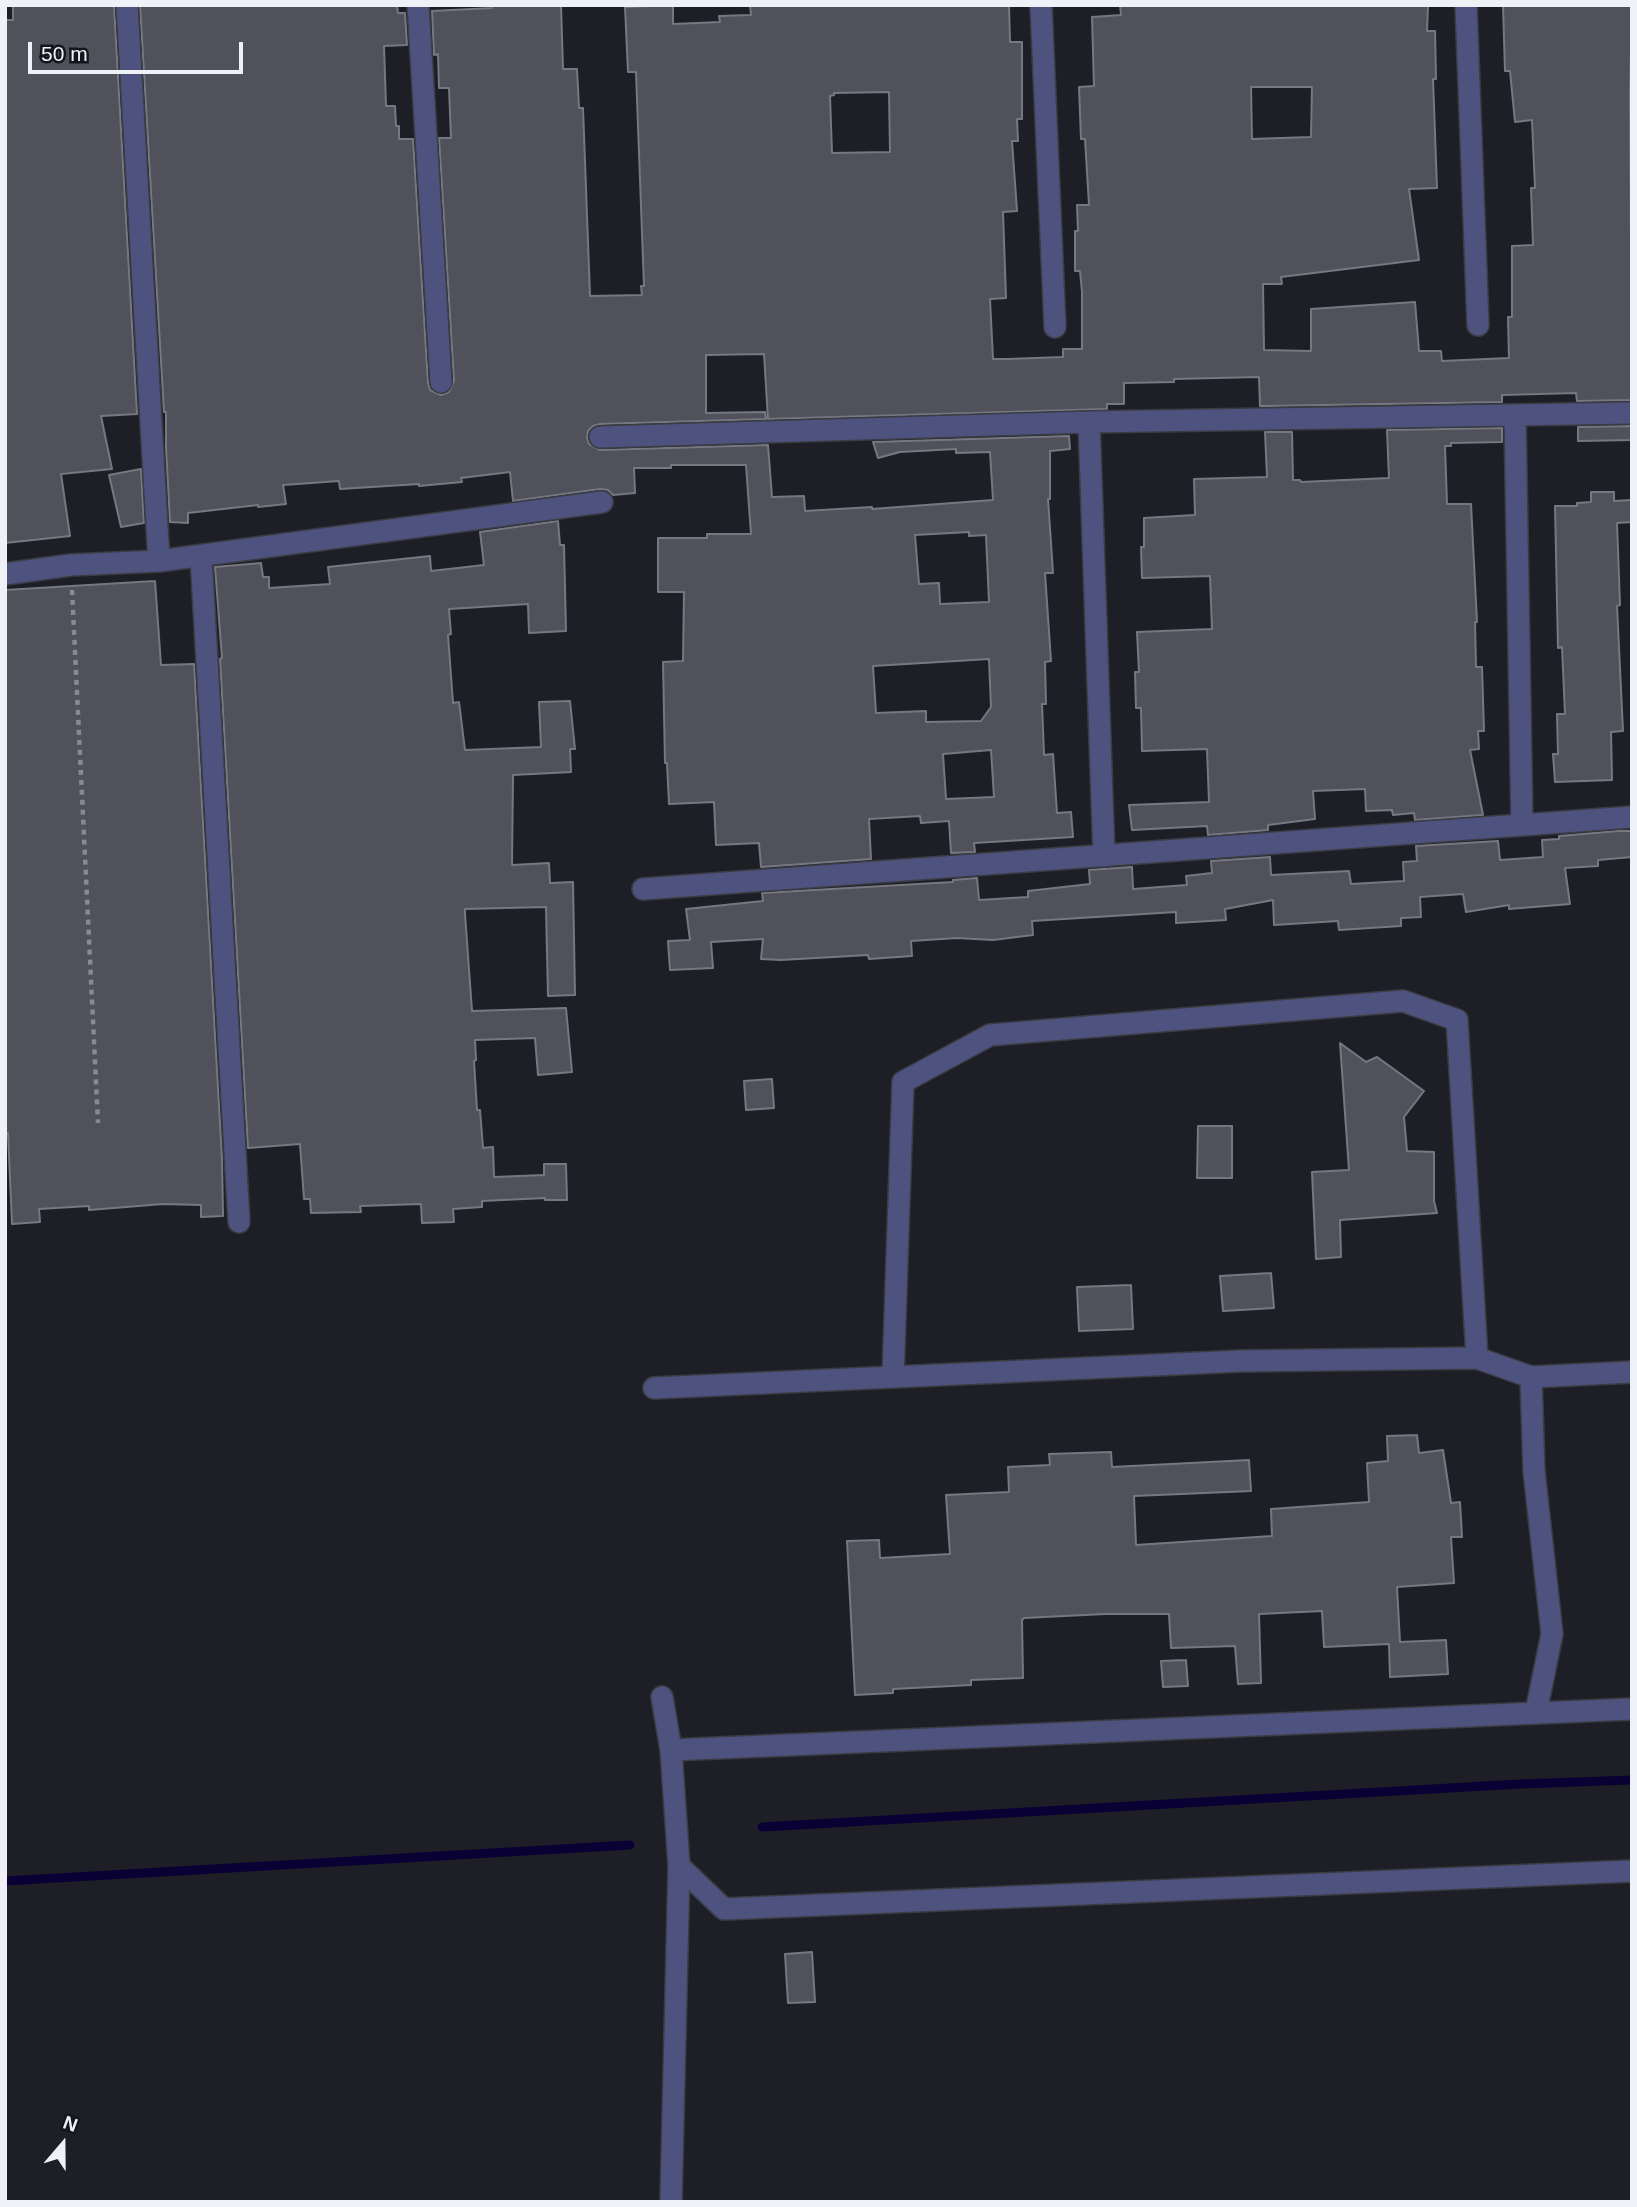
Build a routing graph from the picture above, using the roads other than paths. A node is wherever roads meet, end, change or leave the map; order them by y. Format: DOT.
graph roads {
  1 [pos="127,5"];
  2 [pos="418,5"];
  3 [pos="1041,5"];
  4 [pos="1466,5"];
  5 [pos="1478,325"];
  6 [pos="1055,327"];
  7 [pos="441,382"];
  8 [pos="1632,413"];
  9 [pos="1515,415"];
  10 [pos="1089,422"];
  11 [pos="600,437"];
  12 [pos="602,502"];
  13 [pos="201,556"];
  14 [pos="159,561"];
  15 [pos="5,574"];
  16 [pos="1632,817"];
  17 [pos="1522,825"];
  18 [pos="1104,856"];
  19 [pos="643,890"];
  20 [pos="239,1222"];
  21 [pos="1477,1358"];
  22 [pos="1632,1372"];
  23 [pos="893,1377"];
  24 [pos="1531,1377"];
  25 [pos="654,1388"];
  26 [pos="662,1697"];
  27 [pos="1632,1709"];
  28 [pos="1536,1712"];
  29 [pos="671,1750"];
  30 [pos="679,1866"];
  31 [pos="1632,1871"];
  32 [pos="671,2202"];
  1 -- 14 [label="street"];
  2 -- 7 [label="street"];
  3 -- 6 [label="street"];
  4 -- 5 [label="street"];
  8 -- 9 [label="street"];
  9 -- 10 [label="street"];
  9 -- 17 [label="street"];
  10 -- 11 [label="street"];
  10 -- 18 [label="street"];
  12 -- 13 [label="street"];
  13 -- 14 [label="street"];
  13 -- 20 [label="street"];
  14 -- 15 [label="street"];
  16 -- 17 [label="street"];
  17 -- 18 [label="street"];
  18 -- 19 [label="street"];
  21 -- 23 [label="street"];
  21 -- 23 [label="street"];
  21 -- 24 [label="street"];
  22 -- 24 [label="street"];
  23 -- 25 [label="street"];
  24 -- 28 [label="street"];
  26 -- 29 [label="street"];
  27 -- 28 [label="street"];
  28 -- 29 [label="street"];
  29 -- 30 [label="street"];
  30 -- 31 [label="street"];
  30 -- 32 [label="street"];
}
